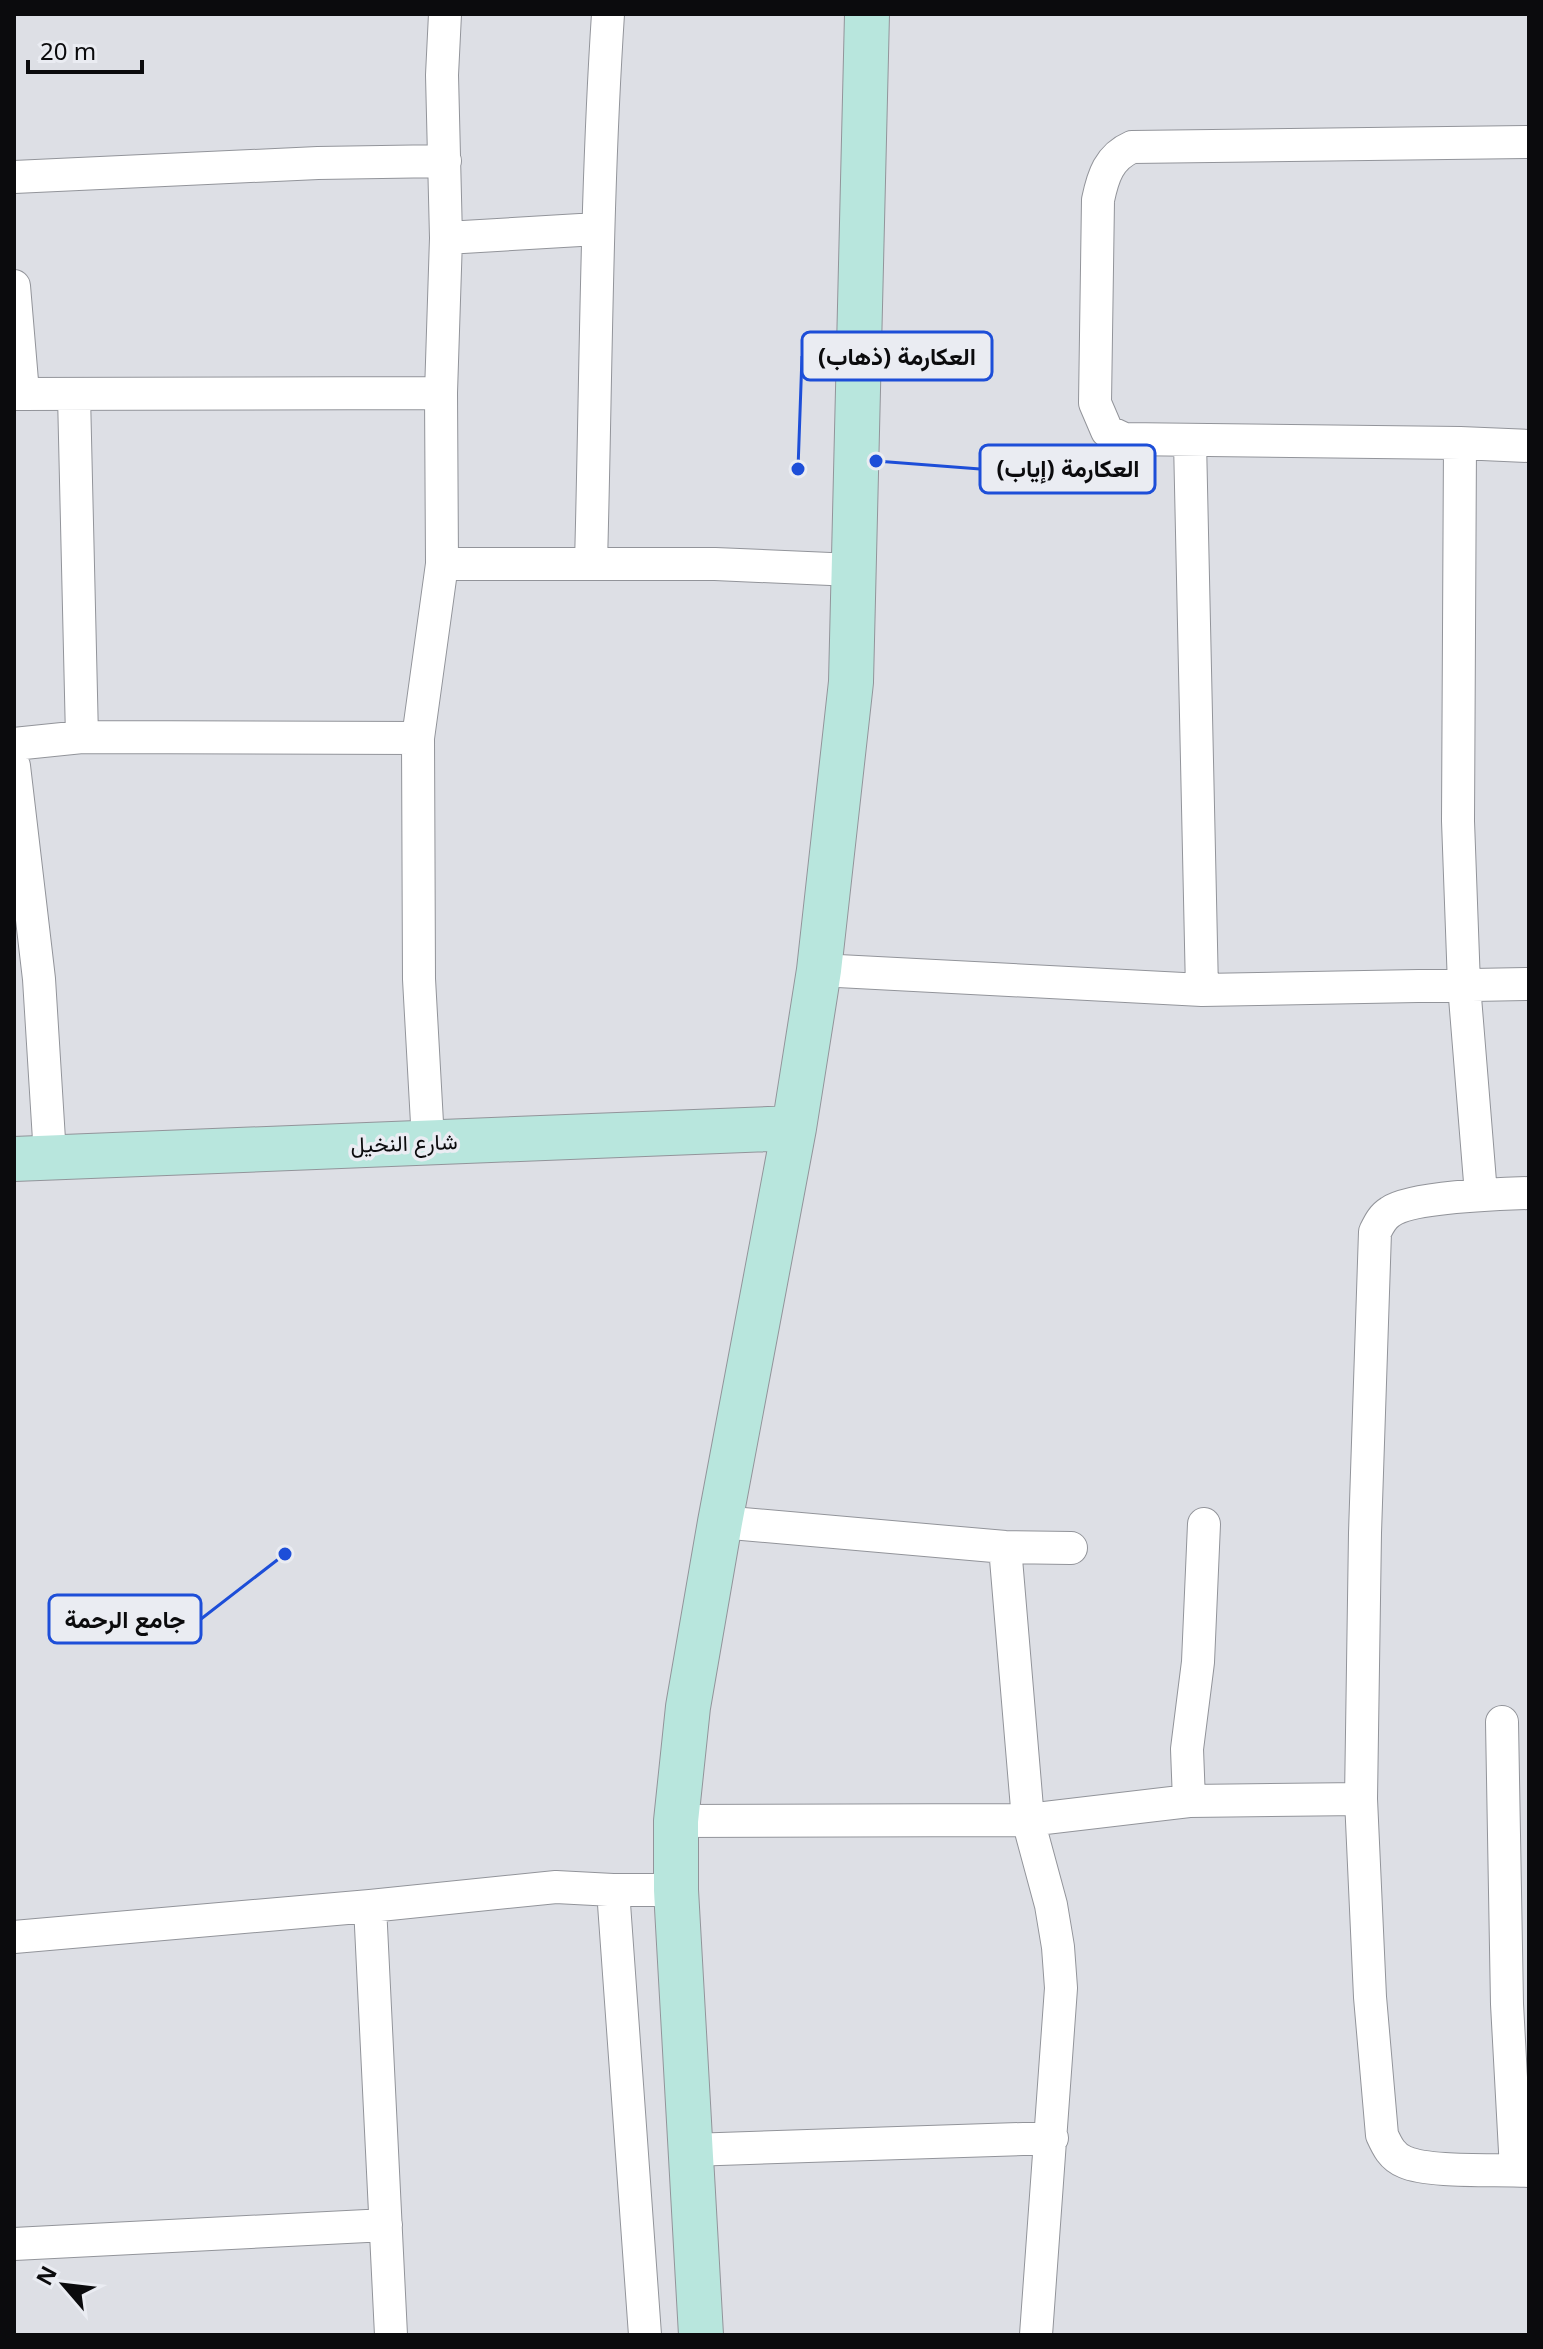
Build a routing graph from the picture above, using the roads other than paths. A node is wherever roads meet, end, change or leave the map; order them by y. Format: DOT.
graph roads {
  1 [pos="445,14"];
  2 [pos="608,14"];
  3 [pos="867,14"];
  4 [pos="1529,142"];
  5 [pos="445,161"];
  6 [pos="14,177"];
  7 [pos="597,229"];
  8 [pos="446,238"];
  9 [pos="14,286"];
  10 [pos="18,393"];
  11 [pos="441,393"];
  12 [pos="74,395"];
  13 [pos="1190,441"];
  14 [pos="1460,443"];
  15 [pos="1529,446"];
  16 [pos="591,563"];
  17 [pos="442,564"];
  18 [pos="853,570"];
  19 [pos="82,737"];
  20 [pos="418,738"];
  21 [pos="14,744"];
  22 [pos="14,766"];
  23 [pos="819,970"];
  24 [pos="1529,984"];
  25 [pos="1464,985"];
  26 [pos="1202,990"];
  27 [pos="794,1128"];
  28 [pos="428,1141"];
  29 [pos="32,1157"];
  30 [pos="1529,1193"];
  31 [pos="1481,1194"];
  32 [pos="720,1522"];
  33 [pos="1204,1524"];
  34 [pos="1005,1547"];
  35 [pos="1071,1548"];
  36 [pos="1502,1722"];
  37 [pos="1361,1799"];
  38 [pos="1189,1801"];
  39 [pos="1028,1820"];
  40 [pos="676,1821"];
  41 [pos="613,1890"];
  42 [pos="676,1890"];
  43 [pos="370,1906"];
  44 [pos="14,1937"];
  45 [pos="1052,2138"];
  46 [pos="690,2150"];
  47 [pos="1522,2170"];
  48 [pos="386,2225"];
  49 [pos="14,2244"];
  50 [pos="391,2335"];
  51 [pos="645,2335"];
  52 [pos="701,2335"];
  53 [pos="1036,2335"];
  1 -- 5 [label="street"];
  2 -- 7 [label="street"];
  3 -- 18 [label="main road"];
  4 -- 13 [label="street"];
  5 -- 6 [label="street"];
  5 -- 8 [label="street"];
  7 -- 8 [label="street"];
  7 -- 16 [label="street"];
  8 -- 11 [label="street"];
  9 -- 10 [label="street"];
  10 -- 12 [label="street"];
  11 -- 12 [label="street"];
  11 -- 17 [label="street"];
  12 -- 19 [label="street"];
  13 -- 14 [label="street"];
  13 -- 26 [label="street"];
  14 -- 15 [label="street"];
  14 -- 25 [label="street"];
  16 -- 17 [label="street"];
  16 -- 18 [label="street"];
  17 -- 20 [label="street"];
  18 -- 23 [label="main road"];
  19 -- 20 [label="street"];
  19 -- 21 [label="street"];
  20 -- 28 [label="street"];
  22 -- 29 [label="street"];
  23 -- 26 [label="street"];
  23 -- 27 [label="main road"];
  24 -- 25 [label="street"];
  25 -- 26 [label="street"];
  25 -- 31 [label="street"];
  27 -- 28 [label="main road, شارع النخيل"];
  27 -- 32 [label="main road"];
  28 -- 29 [label="main road, شارع النخيل"];
  30 -- 31 [label="street"];
  31 -- 37 [label="street"];
  32 -- 34 [label="street"];
  32 -- 40 [label="main road"];
  33 -- 38 [label="street"];
  34 -- 35 [label="street"];
  34 -- 39 [label="street"];
  36 -- 47 [label="street"];
  37 -- 38 [label="street"];
  37 -- 47 [label="street"];
  38 -- 39 [label="street"];
  39 -- 40 [label="street"];
  39 -- 45 [label="street"];
  40 -- 42 [label="main road"];
  41 -- 42 [label="street"];
  41 -- 43 [label="street"];
  41 -- 51 [label="street"];
  42 -- 46 [label="main road"];
  43 -- 44 [label="street"];
  43 -- 48 [label="street"];
  45 -- 46 [label="street"];
  45 -- 53 [label="street"];
  46 -- 52 [label="main road"];
  48 -- 49 [label="street"];
  48 -- 50 [label="street"];
}
